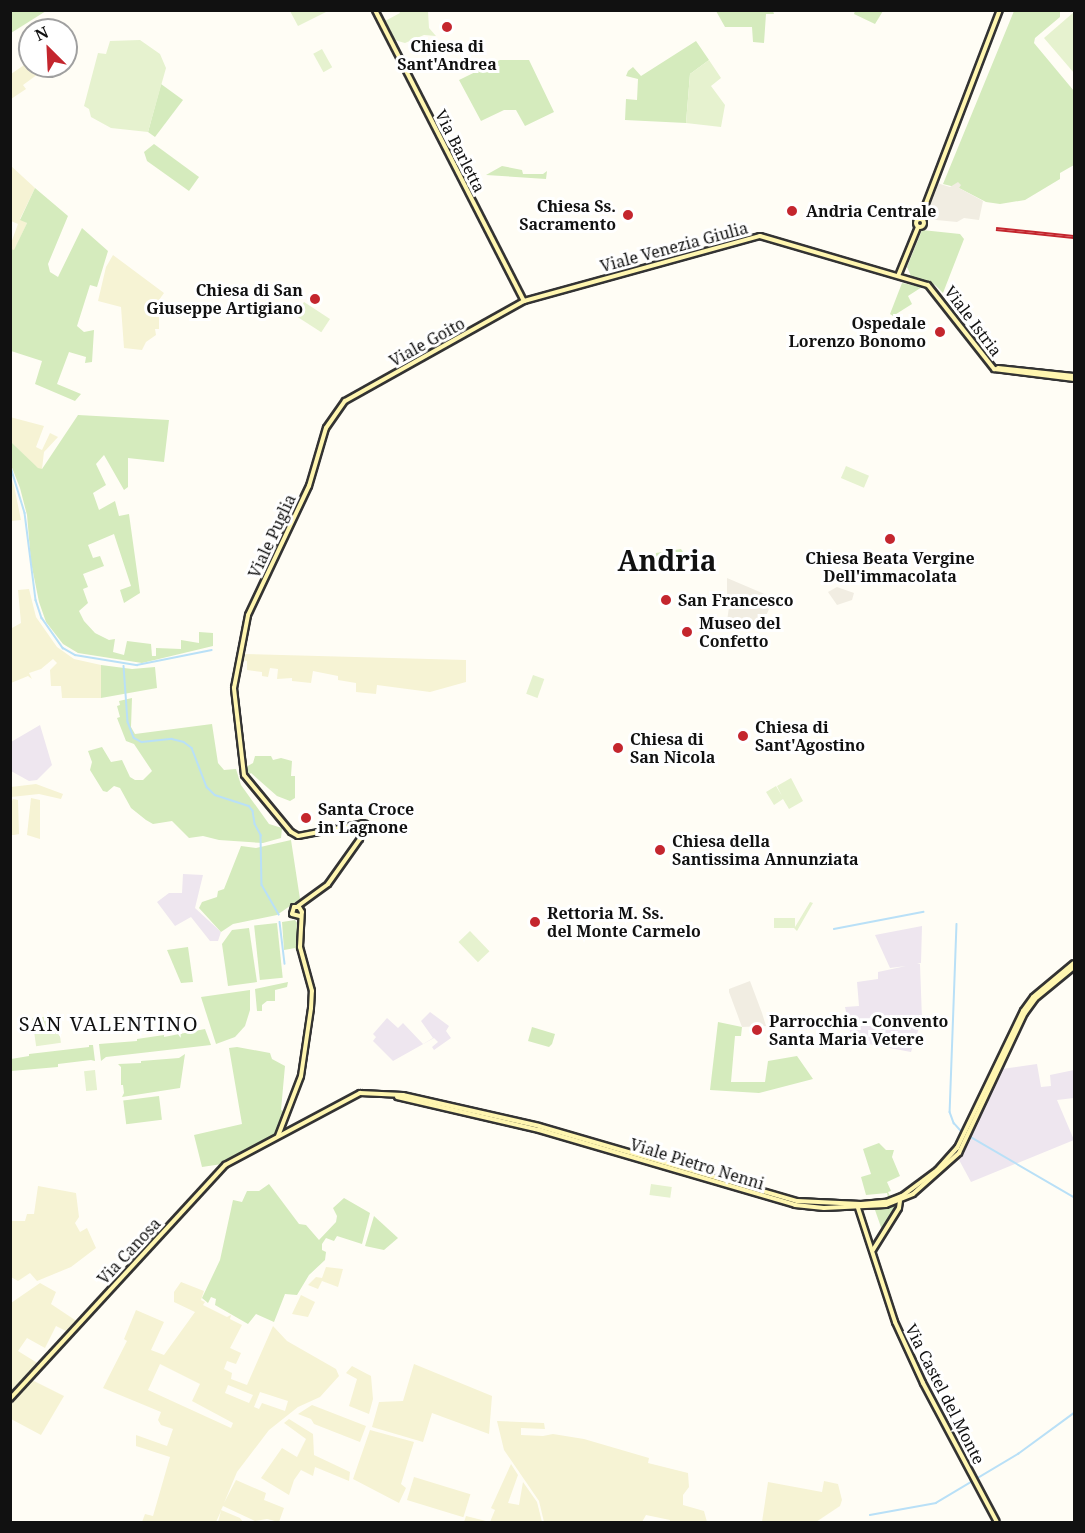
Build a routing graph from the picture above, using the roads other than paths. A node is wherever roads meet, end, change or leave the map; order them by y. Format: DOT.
graph roads {
  1 [pos="375,10"];
  2 [pos="1000,10"];
  3 [pos="898,276"];
  4 [pos="524,301"];
  5 [pos="1074,377"];
  6 [pos="342,404"];
  7 [pos="299,908"];
  8 [pos="300,916"];
  9 [pos="1074,965"];
  10 [pos="360,1093"];
  11 [pos="278,1137"];
  12 [pos="965,1138"];
  13 [pos="900,1201"];
  14 [pos="857,1206"];
  15 [pos="873,1251"];
  16 [pos="10,1399"];
  17 [pos="998,1522"];
  1 -- 4 [label="main road, Via Barletta"];
  2 -- 3 [label="main road"];
  3 -- 4 [label="main road, Viale Venezia Giulia"];
  3 -- 5 [label="main road, Viale Istria"];
  4 -- 6 [label="main road, Viale Goito"];
  6 -- 7 [label="main road, Viale Puglia"];
  7 -- 8 [label="main road"];
  7 -- 8 [label="main road"];
  8 -- 11 [label="main road"];
  9 -- 12 [label="main road"];
  10 -- 11 [label="main road, Via Canosa"];
  10 -- 14 [label="main road, Viale Pietro Nenni"];
  11 -- 16 [label="main road, Via Canosa"];
  12 -- 13 [label="main road"];
  12 -- 14 [label="main road"];
  13 -- 14 [label="main road"];
  13 -- 15 [label="main road"];
  14 -- 15 [label="main road, Via Castel del Monte"];
  15 -- 17 [label="main road, Via Castel del Monte"];
}
